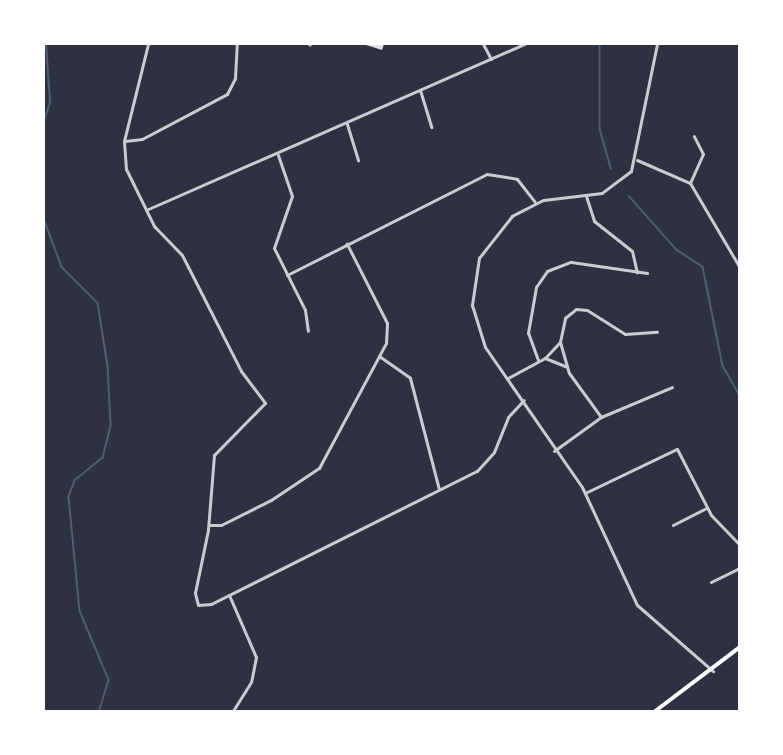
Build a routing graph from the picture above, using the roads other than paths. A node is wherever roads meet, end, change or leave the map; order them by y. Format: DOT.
graph roads {
  1 [pos="148,44"];
  2 [pos="237,44"];
  3 [pos="483,44"];
  4 [pos="525,44"];
  5 [pos="657,44"];
  6 [pos="491,60"];
  7 [pos="420,90"];
  8 [pos="347,124"];
  9 [pos="431,127"];
  10 [pos="694,136"];
  11 [pos="124,141"];
  12 [pos="278,155"];
  13 [pos="637,159"];
  14 [pos="358,160"];
  15 [pos="690,183"];
  16 [pos="586,195"];
  17 [pos="535,202"];
  18 [pos="146,210"];
  19 [pos="347,244"];
  20 [pos="739,265"];
  21 [pos="637,272"];
  22 [pos="647,273"];
  23 [pos="287,274"];
  24 [pos="308,331"];
  25 [pos="657,332"];
  26 [pos="561,342"];
  27 [pos="379,356"];
  28 [pos="545,358"];
  29 [pos="538,360"];
  30 [pos="566,366"];
  31 [pos="508,378"];
  32 [pos="672,387"];
  33 [pos="524,400"];
  34 [pos="601,417"];
  35 [pos="554,451"];
  36 [pos="440,490"];
  37 [pos="585,493"];
  38 [pos="707,508"];
  39 [pos="209,525"];
  40 [pos="673,525"];
  41 [pos="740,545"];
  42 [pos="740,568"];
  43 [pos="711,582"];
  44 [pos="229,595"];
  45 [pos="740,647"];
  46 [pos="713,671"];
  47 [pos="232,711"];
  48 [pos="654,711"];
  1 -- 11 [label="street"];
  2 -- 11 [label="street"];
  3 -- 6 [label="street"];
  4 -- 6 [label="street"];
  5 -- 13 [label="street"];
  6 -- 7 [label="street"];
  7 -- 8 [label="street"];
  7 -- 9 [label="street"];
  8 -- 12 [label="street"];
  8 -- 14 [label="street"];
  10 -- 15 [label="street"];
  11 -- 18 [label="street"];
  12 -- 18 [label="street"];
  12 -- 23 [label="street"];
  13 -- 15 [label="street"];
  13 -- 16 [label="street"];
  15 -- 20 [label="street"];
  16 -- 17 [label="street"];
  16 -- 21 [label="street"];
  17 -- 19 [label="street"];
  17 -- 31 [label="street"];
  18 -- 39 [label="street"];
  19 -- 23 [label="street"];
  19 -- 27 [label="street"];
  21 -- 22 [label="street"];
  21 -- 29 [label="street"];
  23 -- 24 [label="street"];
  25 -- 26 [label="street"];
  26 -- 28 [label="street"];
  26 -- 30 [label="street"];
  27 -- 36 [label="street"];
  27 -- 39 [label="street"];
  28 -- 29 [label="street"];
  28 -- 30 [label="street"];
  29 -- 31 [label="street"];
  30 -- 34 [label="street"];
  31 -- 33 [label="street"];
  32 -- 34 [label="street"];
  33 -- 35 [label="street"];
  33 -- 36 [label="street"];
  34 -- 35 [label="street"];
  35 -- 37 [label="street"];
  36 -- 44 [label="street"];
  37 -- 38 [label="street"];
  37 -- 46 [label="street"];
  38 -- 40 [label="street"];
  38 -- 41 [label="street"];
  39 -- 44 [label="street"];
  42 -- 43 [label="street"];
  44 -- 47 [label="street"];
  45 -- 46 [label="main road"];
  46 -- 48 [label="main road"];
}
